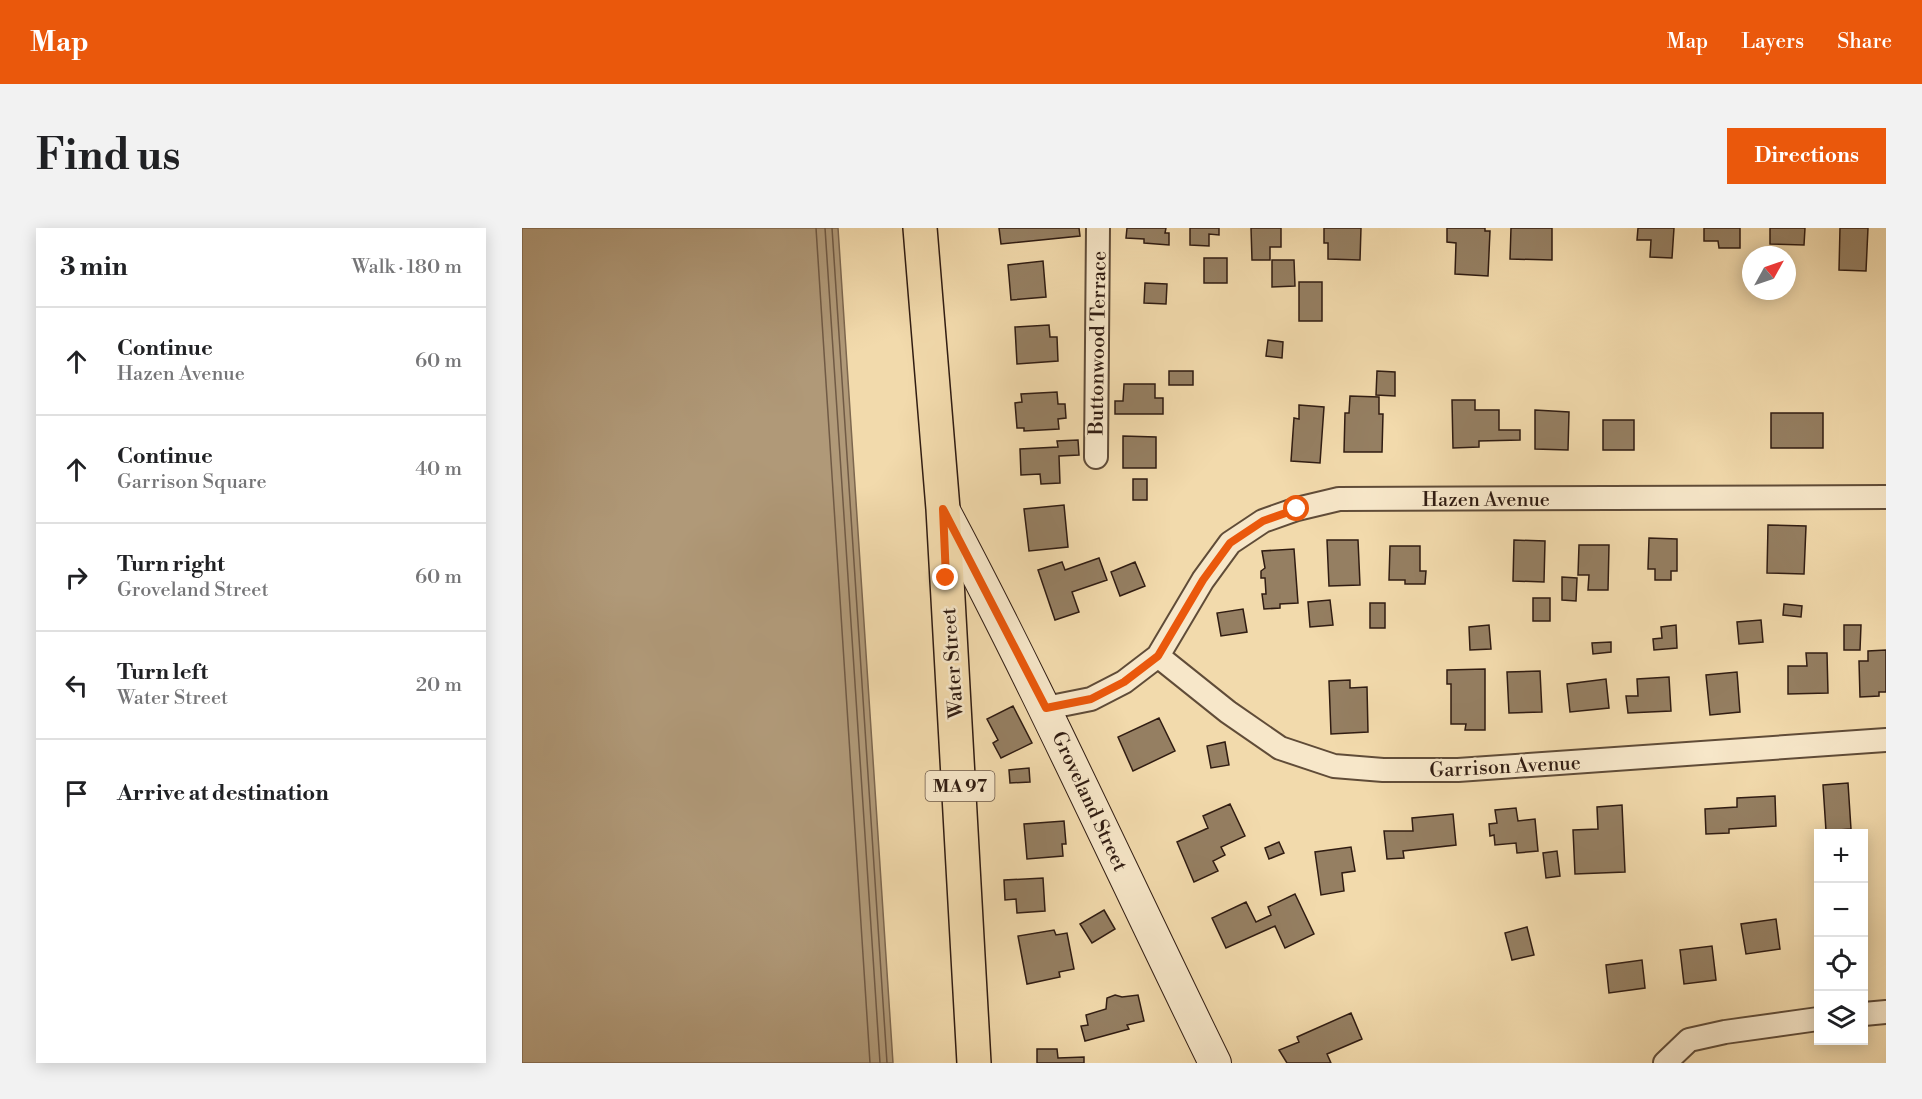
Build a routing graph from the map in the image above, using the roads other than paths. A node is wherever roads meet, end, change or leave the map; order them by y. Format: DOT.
graph roads {
  1 [pos="920,228"];
  2 [pos="1098,228"];
  3 [pos="1096,457"];
  4 [pos="1886,497"];
  5 [pos="943,509"];
  6 [pos="1158,656"];
  7 [pos="1046,708"];
  8 [pos="1886,740"];
  9 [pos="1886,1012"];
  10 [pos="1868,1014"];
  11 [pos="1814,1019"];
  12 [pos="974,1063"];
  13 [pos="1215,1063"];
  14 [pos="1665,1063"];
  1 -- 5 [label="main road, Water Street / MA 97"];
  2 -- 3 [label="street, Buttonwood Terrace"];
  4 -- 6 [label="street, Hazen Avenue"];
  5 -- 7 [label="main road, Groveland Street"];
  5 -- 12 [label="main road, Water Street / MA 97"];
  6 -- 7 [label="street"];
  6 -- 8 [label="street, Garrison Avenue"];
  7 -- 13 [label="main road, Groveland Street"];
  9 -- 10 [label="street"];
  11 -- 14 [label="street"];
}
